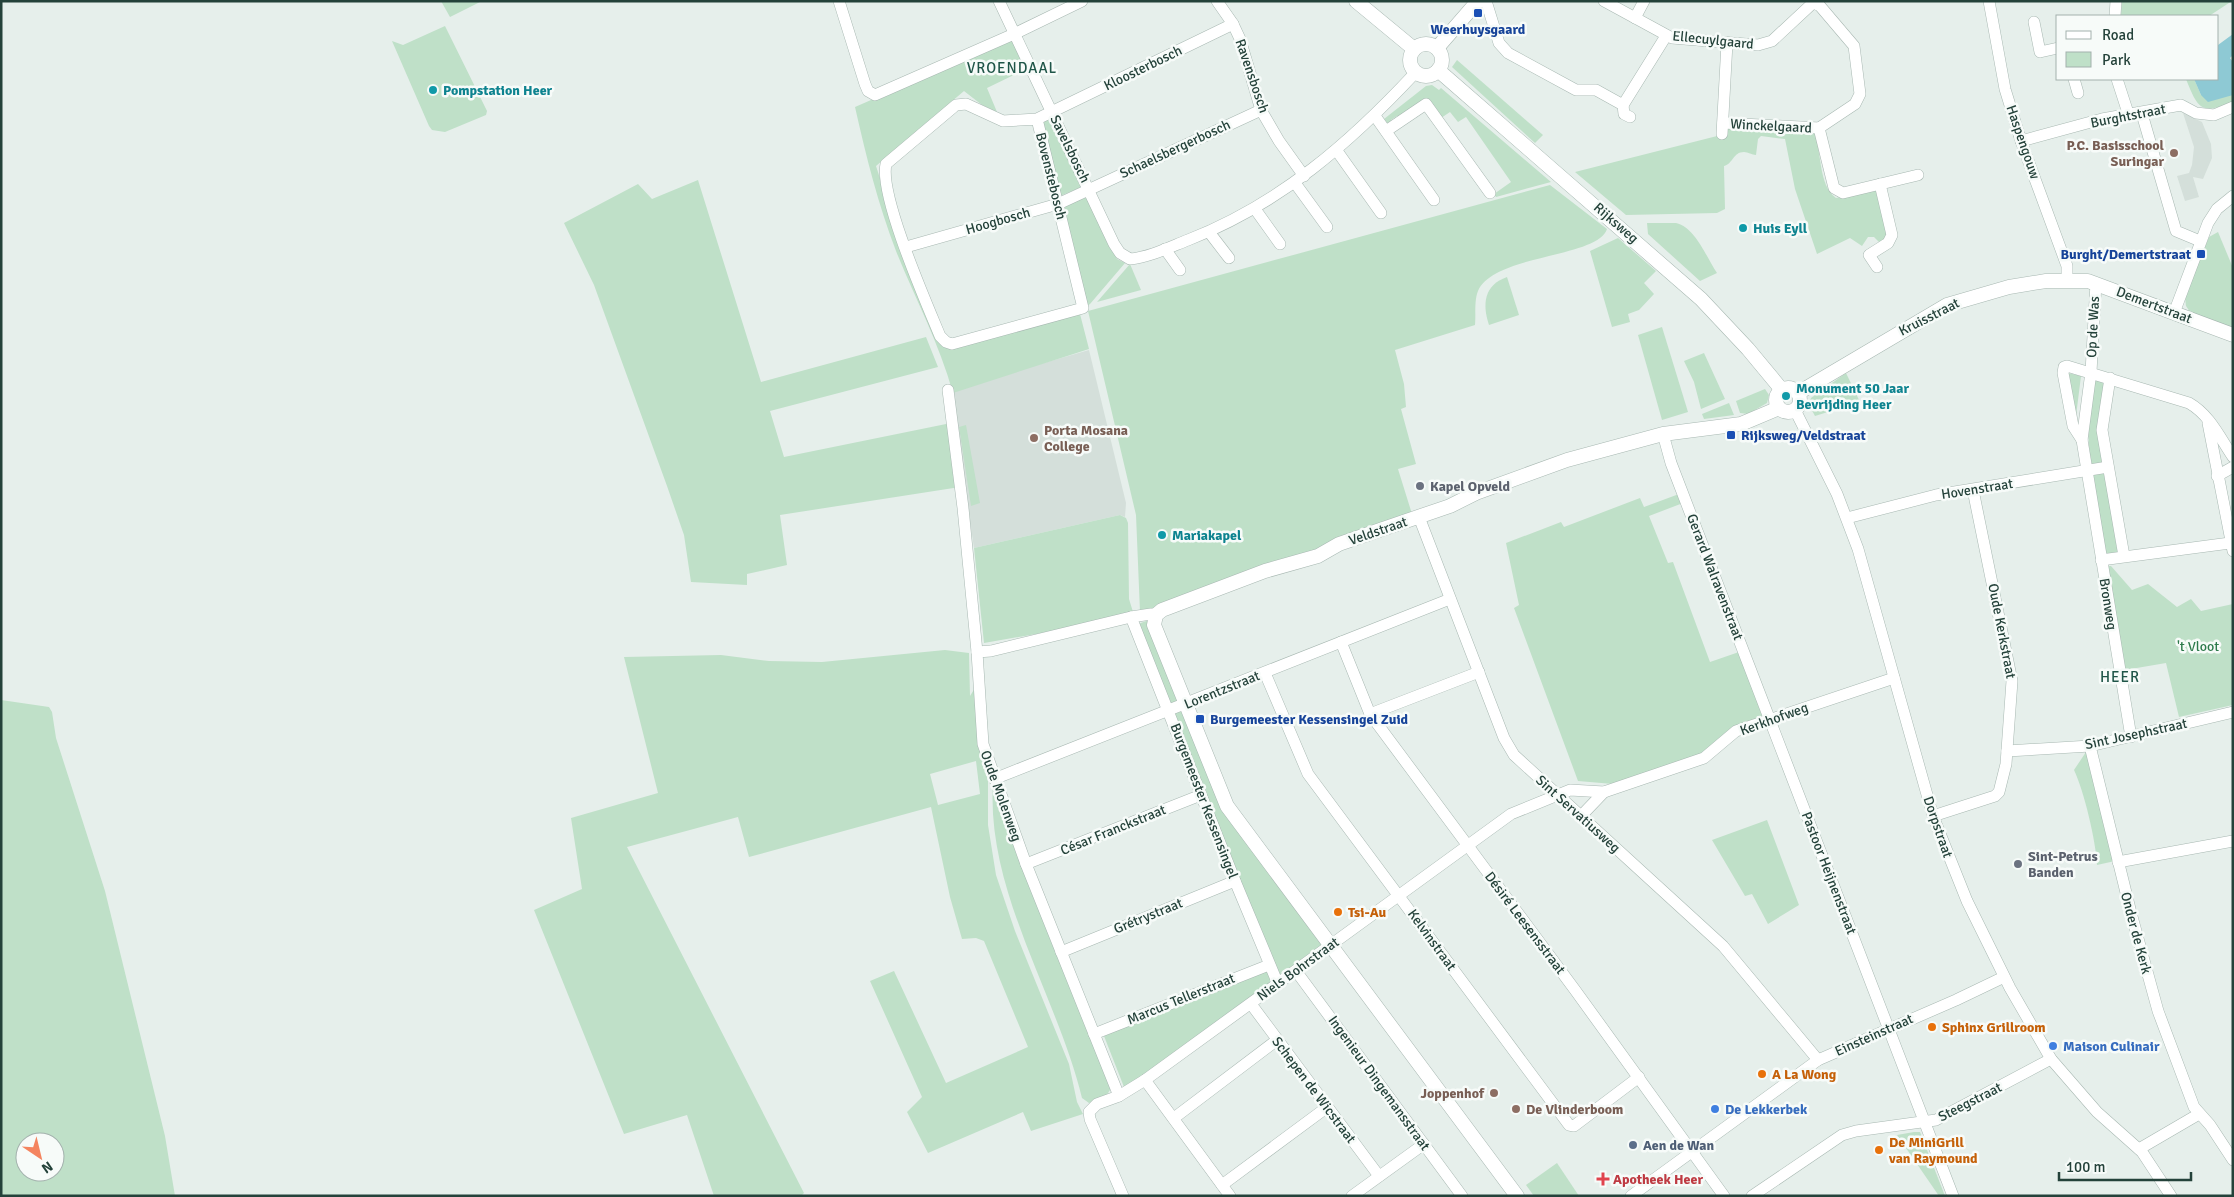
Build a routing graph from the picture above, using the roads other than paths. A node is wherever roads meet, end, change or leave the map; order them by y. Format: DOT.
graph roads {
  1 [pos="999,1"];
  2 [pos="1082,1"];
  3 [pos="1217,1"];
  4 [pos="1356,1"];
  5 [pos="1479,1"];
  6 [pos="1604,1"];
  7 [pos="1644,1"];
  8 [pos="1989,1"];
  9 [pos="2116,1"];
  10 [pos="842,2"];
  11 [pos="1815,2"];
  12 [pos="2116,15"];
  13 [pos="1634,18"];
  14 [pos="2034,22"];
  15 [pos="1233,24"];
  16 [pos="1014,34"];
  17 [pos="1666,36"];
  18 [pos="1727,43"];
  19 [pos="1437,48"];
  20 [pos="2056,48"];
  21 [pos="1414,49"];
  22 [pos="1438,70"];
  23 [pos="1416,72"];
  24 [pos="2074,80"];
  25 [pos="2118,80"];
  26 [pos="2078,93"];
  27 [pos="1623,105"];
  28 [pos="2233,107"];
  29 [pos="1261,110"];
  30 [pos="1052,113"];
  31 [pos="2142,114"];
  32 [pos="1375,116"];
  33 [pos="2129,116"];
  34 [pos="1630,117"];
  35 [pos="1037,119"];
  36 [pos="1819,128"];
  37 [pos="1386,131"];
  38 [pos="2021,141"];
  39 [pos="1337,151"];
  40 [pos="1918,175"];
  41 [pos="1300,180"];
  42 [pos="1880,184"];
  43 [pos="1088,189"];
  44 [pos="1490,194"];
  45 [pos="2233,196"];
  46 [pos="1434,200"];
  47 [pos="1058,204"];
  48 [pos="1255,209"];
  49 [pos="1381,213"];
  50 [pos="1327,227"];
  51 [pos="1209,232"];
  52 [pos="2200,241"];
  53 [pos="1280,244"];
  54 [pos="906,247"];
  55 [pos="1165,249"];
  56 [pos="1229,258"];
  57 [pos="1877,268"];
  58 [pos="1180,270"];
  59 [pos="2071,280"];
  60 [pos="2096,283"];
  61 [pos="2174,313"];
  62 [pos="2233,335"];
  63 [pos="2090,372"];
  64 [pos="2110,378"];
  65 [pos="948,390"];
  66 [pos="1782,390"];
  67 [pos="1798,393"];
  68 [pos="1779,408"];
  69 [pos="1794,410"];
  70 [pos="2207,418"];
  71 [pos="1663,434"];
  72 [pos="2082,440"];
  73 [pos="2233,457"];
  74 [pos="2108,467"];
  75 [pos="2233,467"];
  76 [pos="2086,472"];
  77 [pos="2218,476"];
  78 [pos="1973,490"];
  79 [pos="1419,517"];
  80 [pos="1847,518"];
  81 [pos="2231,547"];
  82 [pos="2124,556"];
  83 [pos="2101,560"];
  84 [pos="1450,599"];
  85 [pos="1156,615"];
  86 [pos="1131,617"];
  87 [pos="1341,642"];
  88 [pos="977,652"];
  89 [pos="1479,672"];
  90 [pos="1265,673"];
  91 [pos="1894,678"];
  92 [pos="1184,705"];
  93 [pos="1168,712"];
  94 [pos="2233,712"];
  95 [pos="1370,714"];
  96 [pos="1769,718"];
  97 [pos="2131,737"];
  98 [pos="2090,746"];
  99 [pos="2008,751"];
  100 [pos="994,779"];
  101 [pos="1604,792"];
  102 [pos="1201,795"];
  103 [pos="1556,795"];
  104 [pos="1582,816"];
  105 [pos="1933,816"];
  106 [pos="2233,841"];
  107 [pos="1468,846"];
  108 [pos="2118,862"];
  109 [pos="1026,864"];
  110 [pos="1235,880"];
  111 [pos="1399,896"];
  112 [pos="1331,945"];
  113 [pos="1061,952"];
  114 [pos="1269,964"];
  115 [pos="1296,971"];
  116 [pos="2004,977"];
  117 [pos="1278,984"];
  118 [pos="1251,1004"];
  119 [pos="1889,1028"];
  120 [pos="1094,1034"];
  121 [pos="1277,1040"];
  122 [pos="2051,1059"];
  123 [pos="1818,1060"];
  124 [pos="1639,1077"];
  125 [pos="1146,1080"];
  126 [pos="1119,1096"];
  127 [pos="1326,1108"];
  128 [pos="2199,1114"];
  129 [pos="1174,1118"];
  130 [pos="1925,1123"];
  131 [pos="2228,1140"];
  132 [pos="1424,1144"];
  133 [pos="2139,1149"];
  134 [pos="1693,1151"];
  135 [pos="2233,1160"];
  136 [pos="1378,1176"];
  137 [pos="1222,1185"];
  138 [pos="1122,1196"];
  139 [pos="1230,1196"];
  140 [pos="1352,1196"];
  141 [pos="1462,1196"];
  142 [pos="1517,1196"];
  143 [pos="1631,1196"];
  144 [pos="1724,1196"];
  145 [pos="1752,1196"];
  146 [pos="1953,1196"];
  147 [pos="2171,1196"];
  1 -- 16 [label="street, Savelsbosch"];
  2 -- 16 [label="street"];
  3 -- 15 [label="street, Ravensbosch"];
  4 -- 21 [label="street"];
  5 -- 19 [label="street"];
  5 -- 27 [label="street"];
  6 -- 13 [label="street, Ellecuylgaard"];
  7 -- 13 [label="street"];
  8 -- 38 [label="street, Haspengouw"];
  9 -- 12 [label="street"];
  10 -- 16 [label="street"];
  11 -- 18 [label="street, Ellecuylgaard"];
  11 -- 36 [label="street"];
  13 -- 17 [label="street, Ellecuylgaard"];
  14 -- 20 [label="street"];
  15 -- 29 [label="street, Ravensbosch"];
  15 -- 30 [label="street, Kloosterbosch"];
  16 -- 30 [label="street, Savelsbosch"];
  17 -- 18 [label="street, Ellecuylgaard"];
  17 -- 27 [label="street"];
  18 -- 36 [label="street, Winckelgaard"];
  19 -- 21 [label="street"];
  19 -- 22 [label="street"];
  21 -- 23 [label="street"];
  22 -- 23 [label="street"];
  22 -- 66 [label="street, Rijksweg"];
  23 -- 32 [label="street, Savelsbosch"];
  24 -- 26 [label="street"];
  25 -- 33 [label="street"];
  27 -- 34 [label="street"];
  28 -- 31 [label="street, Burghtstraat"];
  29 -- 41 [label="street, Ravensbosch"];
  29 -- 43 [label="street, Schaelsbergerbosch"];
  30 -- 35 [label="street, Kloosterbosch"];
  30 -- 43 [label="street, Savelsbosch"];
  31 -- 33 [label="street, Burghtstraat"];
  31 -- 52 [label="street"];
  32 -- 37 [label="street"];
  32 -- 39 [label="street, Savelsbosch"];
  33 -- 38 [label="street, Burghtstraat"];
  35 -- 47 [label="street, Bovenstebosch"];
  35 -- 54 [label="street, Bovenstebosch"];
  36 -- 42 [label="street"];
  37 -- 44 [label="street"];
  37 -- 46 [label="street"];
  38 -- 59 [label="street, Haspengouw"];
  39 -- 41 [label="street, Savelsbosch"];
  39 -- 49 [label="street"];
  40 -- 42 [label="street"];
  41 -- 48 [label="street, Savelsbosch"];
  41 -- 50 [label="street"];
  42 -- 57 [label="street"];
  43 -- 47 [label="street, Hoogbosch"];
  43 -- 55 [label="street, Savelsbosch"];
  45 -- 52 [label="street"];
  47 -- 54 [label="street, Hoogbosch"];
  47 -- 54 [label="street, Bovenstebosch"];
  48 -- 51 [label="street, Savelsbosch"];
  48 -- 53 [label="street"];
  51 -- 55 [label="street, Savelsbosch"];
  51 -- 56 [label="street"];
  52 -- 61 [label="street"];
  55 -- 58 [label="street"];
  59 -- 60 [label="street, Demertstraat"];
  59 -- 67 [label="street, Kruisstraat"];
  60 -- 61 [label="street, Demertstraat"];
  60 -- 63 [label="street, Op de Was"];
  61 -- 62 [label="street, Demertstraat"];
  63 -- 64 [label="street"];
  63 -- 72 [label="street, Op de Was"];
  63 -- 72 [label="street, Op de Was"];
  64 -- 70 [label="street"];
  64 -- 74 [label="street"];
  65 -- 88 [label="street, Oude Molenweg"];
  66 -- 67 [label="street"];
  66 -- 68 [label="street"];
  67 -- 69 [label="street"];
  68 -- 69 [label="street"];
  68 -- 71 [label="street, Veldstraat"];
  69 -- 80 [label="street, Dorpstraat"];
  70 -- 73 [label="street"];
  70 -- 77 [label="street"];
  71 -- 79 [label="street, Veldstraat"];
  71 -- 96 [label="street, Gerard Walravenstraat"];
  72 -- 76 [label="street, Op de Was"];
  74 -- 76 [label="street, Hovenstraat"];
  74 -- 82 [label="street"];
  75 -- 77 [label="street"];
  76 -- 78 [label="street, Hovenstraat"];
  76 -- 83 [label="street, Bronweg"];
  77 -- 81 [label="street"];
  78 -- 80 [label="street, Hovenstraat"];
  78 -- 99 [label="street, Oude Kerkstraat"];
  79 -- 84 [label="street, Sint Servatiusweg"];
  79 -- 85 [label="street, Veldstraat"];
  80 -- 91 [label="street, Dorpstraat"];
  81 -- 82 [label="street"];
  82 -- 83 [label="street"];
  83 -- 97 [label="street, Bronweg"];
  84 -- 87 [label="street, Lorentzstraat"];
  84 -- 89 [label="street, Sint Servatiusweg"];
  85 -- 86 [label="street, Veldstraat"];
  85 -- 92 [label="street, Burgemeester Kessensingel"];
  86 -- 88 [label="street, Veldstraat"];
  86 -- 93 [label="street, Burgemeester Kessensingel"];
  87 -- 90 [label="street, Lorentzstraat"];
  87 -- 95 [label="street, Désiré Leesensstraat"];
  88 -- 100 [label="street, Oude Molenweg"];
  89 -- 95 [label="street"];
  89 -- 103 [label="street, Sint Servatiusweg"];
  90 -- 92 [label="street, Lorentzstraat"];
  90 -- 111 [label="street, Kelvinstraat"];
  91 -- 96 [label="street, Kerkhofweg"];
  91 -- 105 [label="street, Dorpstraat"];
  92 -- 93 [label="street, Lorentzstraat"];
  92 -- 112 [label="street, Burgemeester Kessensingel"];
  93 -- 100 [label="street, Lorentzstraat"];
  93 -- 102 [label="street, Burgemeester Kessensingel"];
  94 -- 97 [label="street, Sint Josephstraat"];
  95 -- 107 [label="street, Désiré Leesensstraat"];
  96 -- 101 [label="street, Kerkhofweg"];
  96 -- 119 [label="street, Pastoor Heijnenstraat"];
  97 -- 98 [label="street, Sint Josephstraat"];
  98 -- 99 [label="street, Sint Josephstraat"];
  98 -- 108 [label="street, Onder de Kerk"];
  99 -- 105 [label="street, Oude Kerkstraat"];
  100 -- 109 [label="street, Oude Molenweg"];
  101 -- 103 [label="street, Kerkhofweg"];
  101 -- 104 [label="street, Kerkhofweg"];
  102 -- 109 [label="street, César Franckstraat"];
  102 -- 110 [label="street, Burgemeester Kessensingel"];
  103 -- 104 [label="street, Sint Servatiusweg"];
  103 -- 107 [label="street, Niels Bohrstraat"];
  104 -- 123 [label="street, Sint Servatiusweg"];
  105 -- 116 [label="street, Dorpstraat"];
  106 -- 108 [label="street"];
  107 -- 111 [label="street, Niels Bohrstraat"];
  107 -- 124 [label="street, Désiré Leesensstraat"];
  108 -- 128 [label="street, Onder de Kerk"];
  109 -- 113 [label="street, Oude Molenweg"];
  110 -- 113 [label="street, Grétrystraat"];
  110 -- 114 [label="street, Burgemeester Kessensingel"];
  111 -- 112 [label="street, Niels Bohrstraat"];
  111 -- 124 [label="street, Kelvinstraat"];
  112 -- 115 [label="street, Niels Bohrstraat"];
  112 -- 142 [label="street, Burgemeester Kessensingel"];
  113 -- 120 [label="street, Oude Molenweg"];
  114 -- 117 [label="street, Burgemeester Kessensingel"];
  114 -- 120 [label="street, Marcus Tellerstraat"];
  115 -- 117 [label="street, Niels Bohrstraat"];
  115 -- 132 [label="street, Ingenieur Dingemansstraat"];
  116 -- 119 [label="street, Einsteinstraat"];
  116 -- 122 [label="street, Dorpstraat"];
  117 -- 118 [label="street, Niels Bohrstraat"];
  118 -- 121 [label="street, Schepen de Wicstraat"];
  118 -- 125 [label="street, Niels Bohrstraat"];
  119 -- 123 [label="street, Einsteinstraat"];
  119 -- 130 [label="street, Pastoor Heijnenstraat"];
  120 -- 126 [label="street, Oude Molenweg"];
  121 -- 127 [label="street, Schepen de Wicstraat"];
  121 -- 129 [label="street"];
  122 -- 130 [label="street, Steegstraat"];
  122 -- 133 [label="street, Dorpstraat"];
  123 -- 134 [label="street, Einsteinstraat"];
  124 -- 134 [label="street, Désiré Leesensstraat"];
  125 -- 126 [label="street, Niels Bohrstraat"];
  125 -- 129 [label="street"];
  126 -- 138 [label="street, Niels Bohrstraat"];
  127 -- 136 [label="street, Schepen de Wicstraat"];
  127 -- 137 [label="street"];
  128 -- 131 [label="street, Onder de Kerk"];
  128 -- 133 [label="street"];
  129 -- 137 [label="street"];
  130 -- 145 [label="street, Steegstraat"];
  130 -- 146 [label="street, Pastoor Heijnenstraat"];
  131 -- 135 [label="street, Onder de Kerk"];
  132 -- 136 [label="street"];
  132 -- 141 [label="street, Ingenieur Dingemansstraat"];
  133 -- 147 [label="street, Dorpstraat"];
  134 -- 143 [label="street, Einsteinstraat"];
  134 -- 144 [label="street, Désiré Leesensstraat"];
  136 -- 140 [label="street"];
  137 -- 139 [label="street"];
}
